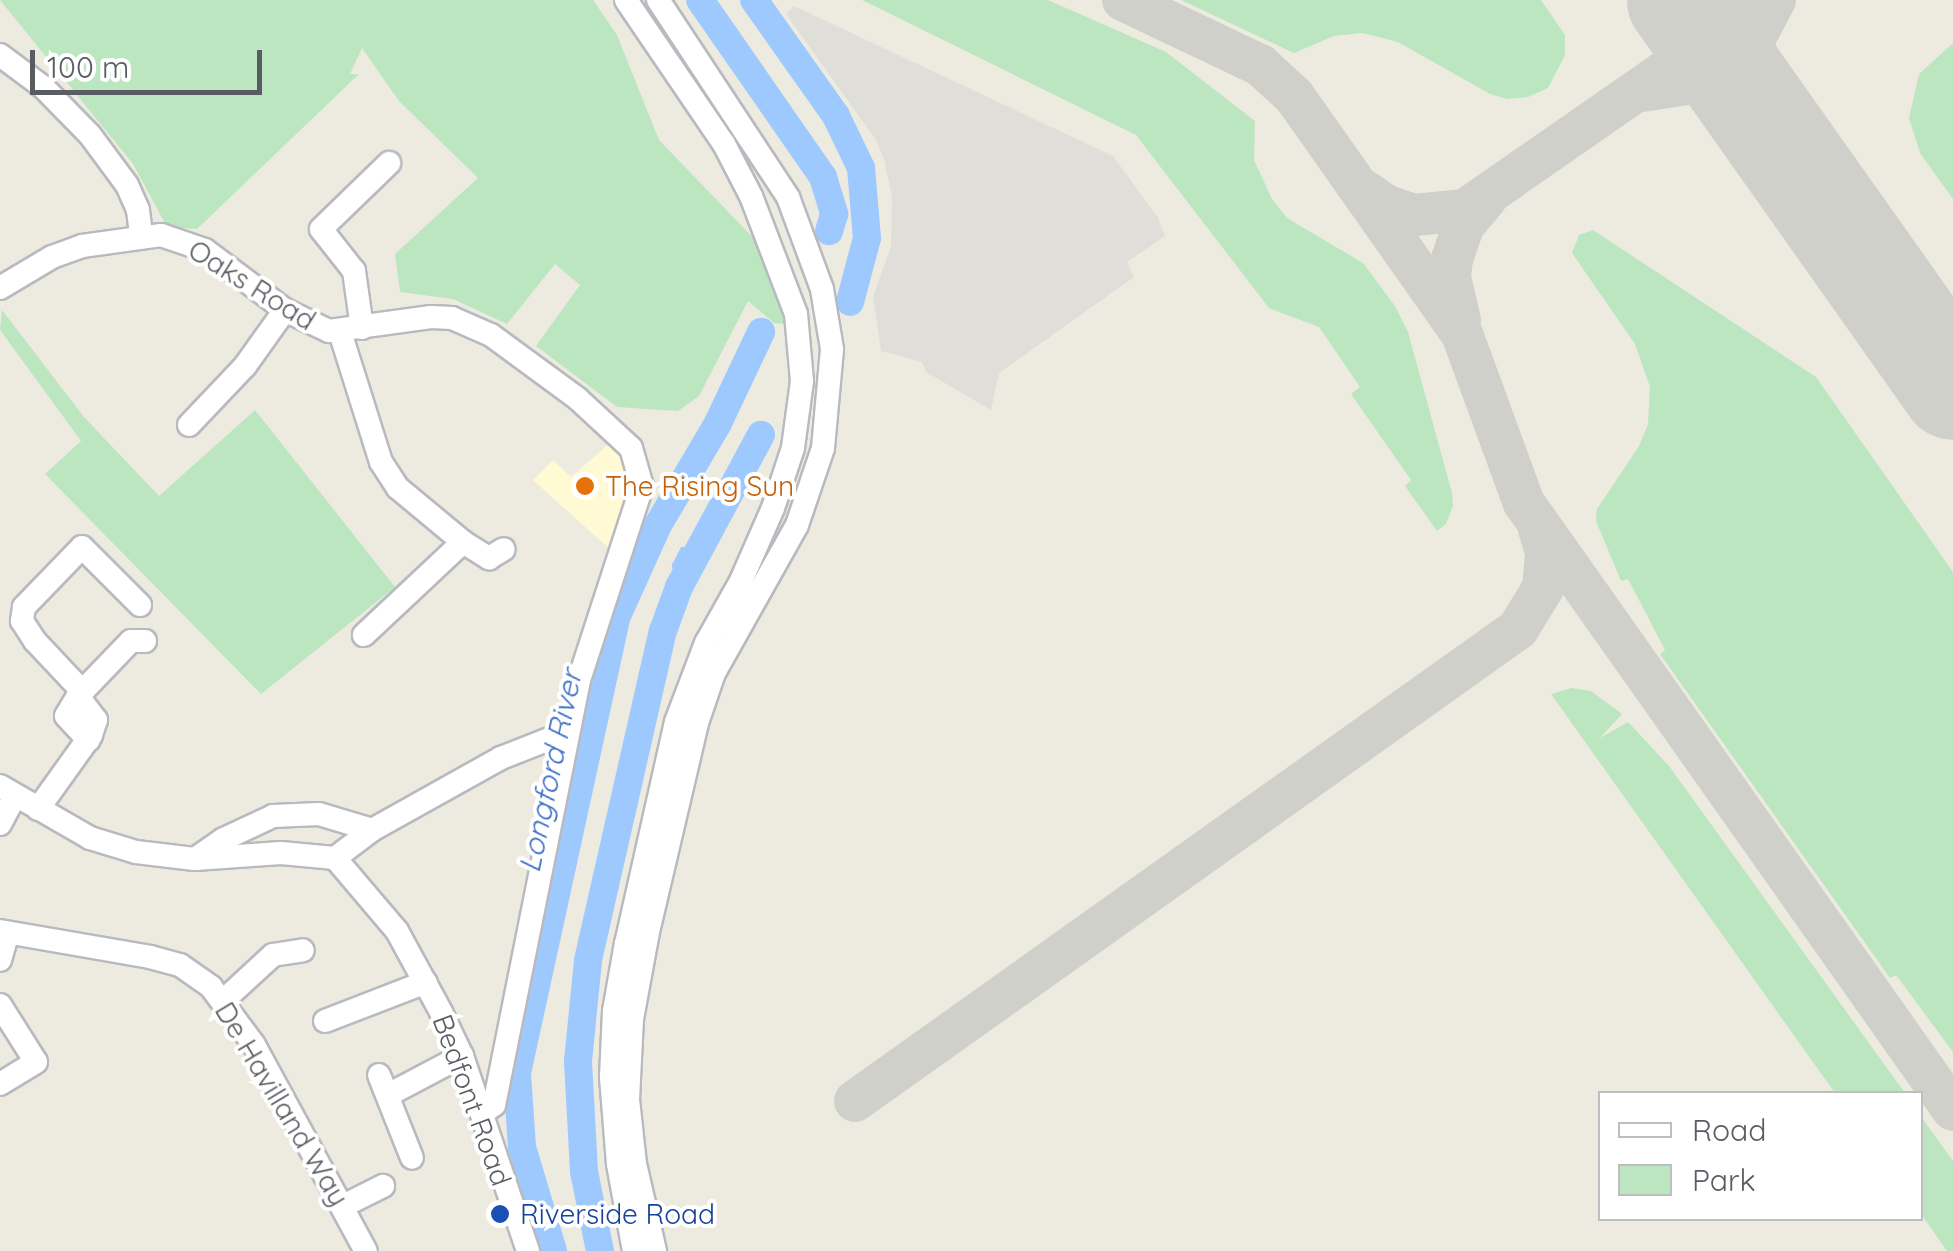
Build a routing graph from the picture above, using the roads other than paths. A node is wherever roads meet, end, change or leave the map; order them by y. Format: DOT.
graph roads {
  1 [pos="626,0"];
  2 [pos="658,0"];
  3 [pos="0,55"];
  4 [pos="390,163"];
  5 [pos="141,235"];
  6 [pos="0,288"];
  7 [pos="285,310"];
  8 [pos="351,330"];
  9 [pos="189,425"];
  10 [pos="463,542"];
  11 [pos="504,549"];
  12 [pos="140,606"];
  13 [pos="364,635"];
  14 [pos="144,641"];
  15 [pos="80,694"];
  16 [pos="567,732"];
  17 [pos="8,791"];
  18 [pos="38,808"];
  19 [pos="0,824"];
  20 [pos="372,830"];
  21 [pos="335,858"];
  22 [pos="195,860"];
  23 [pos="3,934"];
  24 [pos="303,950"];
  25 [pos="0,960"];
  26 [pos="426,982"];
  27 [pos="224,1000"];
  28 [pos="0,1004"];
  29 [pos="325,1021"];
  30 [pos="462,1056"];
  31 [pos="0,1084"];
  32 [pos="482,1114"];
  33 [pos="412,1158"];
  34 [pos="383,1186"];
  35 [pos="343,1206"];
  36 [pos="366,1251"];
  37 [pos="528,1251"];
  38 [pos="634,1251"];
  39 [pos="655,1251"];
  1 -- 38 [label="street"];
  2 -- 39 [label="street"];
  3 -- 5 [label="street"];
  4 -- 8 [label="street"];
  5 -- 6 [label="street, Oaks Road"];
  5 -- 7 [label="street, Oaks Road"];
  7 -- 8 [label="street, Oaks Road"];
  7 -- 9 [label="street"];
  8 -- 10 [label="street"];
  8 -- 16 [label="street, Oaks Road"];
  10 -- 11 [label="street"];
  10 -- 13 [label="street"];
  12 -- 15 [label="street"];
  14 -- 15 [label="street"];
  15 -- 18 [label="street"];
  16 -- 20 [label="street"];
  16 -- 32 [label="street"];
  17 -- 18 [label="street"];
  17 -- 19 [label="street"];
  18 -- 22 [label="street"];
  20 -- 21 [label="street"];
  20 -- 22 [label="street"];
  21 -- 22 [label="street"];
  21 -- 26 [label="street, Bedfont Road"];
  23 -- 25 [label="street"];
  23 -- 27 [label="street, De Havilland Way"];
  24 -- 27 [label="street"];
  26 -- 29 [label="street"];
  26 -- 30 [label="street, Bedfont Road"];
  27 -- 35 [label="street, De Havilland Way"];
  28 -- 31 [label="street"];
  30 -- 32 [label="street, Bedfont Road"];
  30 -- 33 [label="street"];
  32 -- 37 [label="street, Bedfont Road"];
  34 -- 35 [label="street"];
  35 -- 36 [label="street, De Havilland Way"];
}
